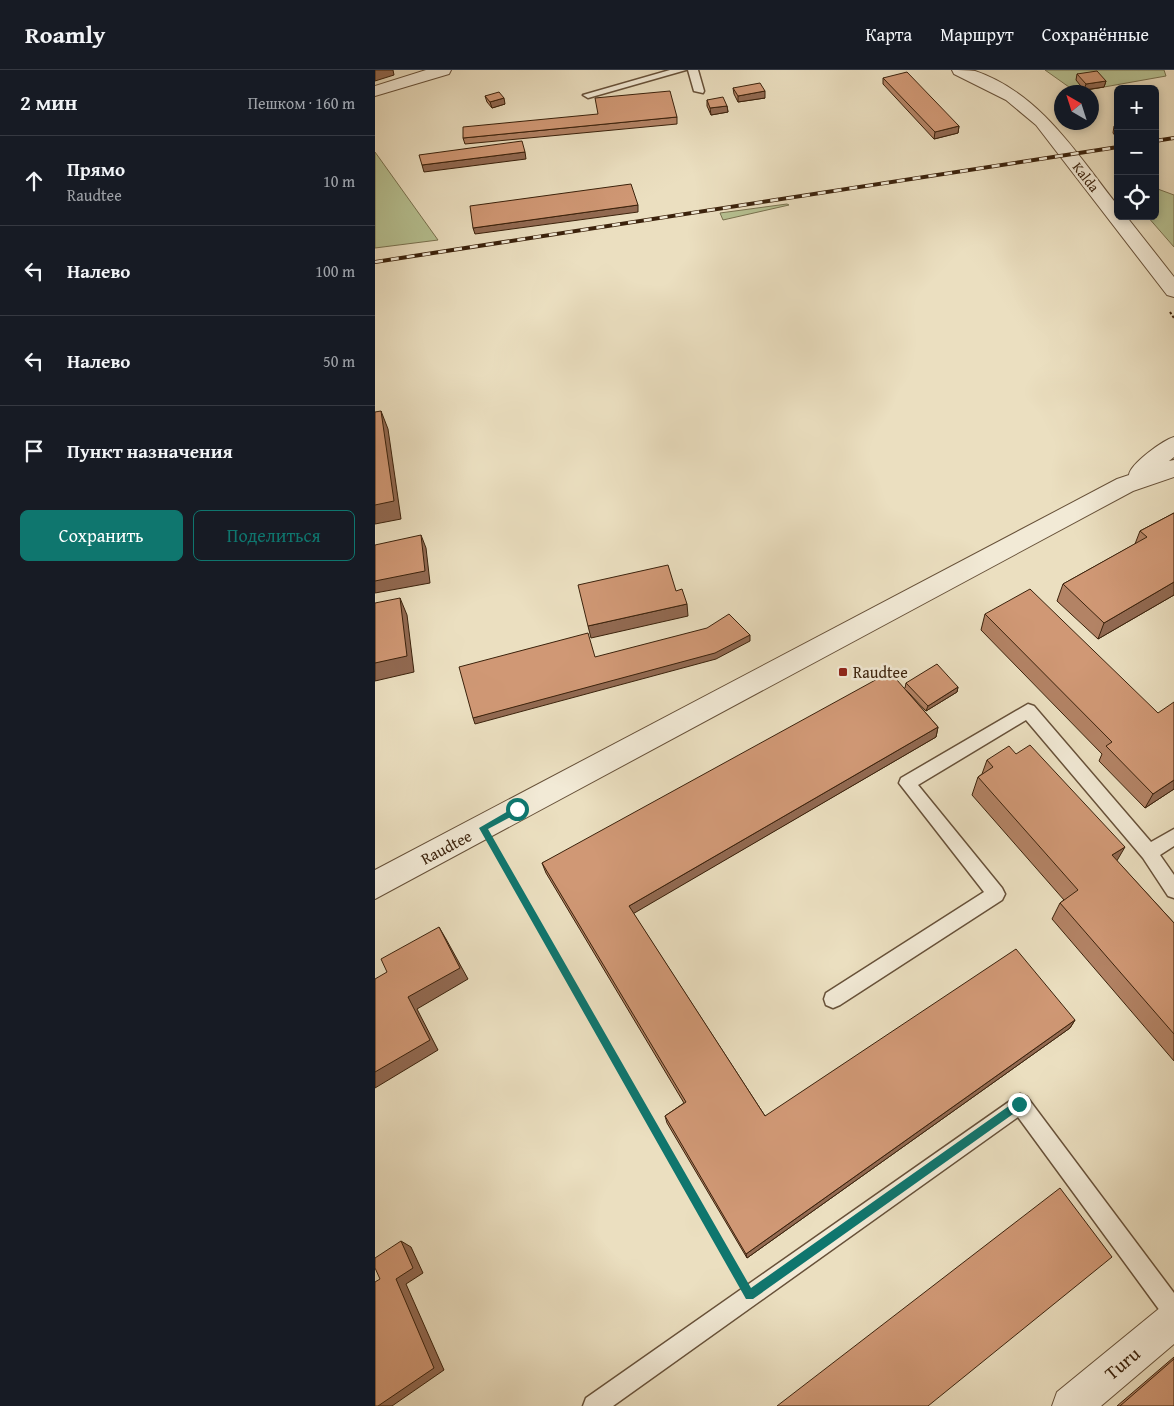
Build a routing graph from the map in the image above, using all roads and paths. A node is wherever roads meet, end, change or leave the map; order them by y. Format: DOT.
graph roads {
  1 [pos="443,70"];
  2 [pos="681,70"];
  3 [pos="693,70"];
  4 [pos="960,70"];
  5 [pos="375,91"];
  6 [pos="699,91"];
  7 [pos="588,95"];
  8 [pos="1174,291"];
  9 [pos="1174,445"];
  10 [pos="1174,468"];
  11 [pos="1125,485"];
  12 [pos="483,828"];
  13 [pos="1174,837"];
  14 [pos="1149,853"];
  15 [pos="375,885"];
  16 [pos="1174,890"];
  17 [pos="833,999"];
  18 [pos="750,1295"];
  19 [pos="1174,1311"];
  20 [pos="1174,1320"];
  21 [pos="593,1406"];
  22 [pos="1071,1406"];
  1 -- 5 [label="street"];
  2 -- 7 [label="lane"];
  3 -- 6 [label="lane"];
  4 -- 8 [label="street, Kalda"];
  9 -- 11 [label="street, Raudtee"];
  10 -- 11 [label="street, Raudtee"];
  11 -- 12 [label="street, Raudtee"];
  12 -- 15 [label="street, Raudtee"];
  12 -- 18 [label="path"];
  13 -- 14 [label="lane"];
  14 -- 16 [label="lane"];
  14 -- 17 [label="lane"];
  18 -- 19 [label="lane"];
  18 -- 21 [label="lane"];
  20 -- 22 [label="street, Turu"];
}
